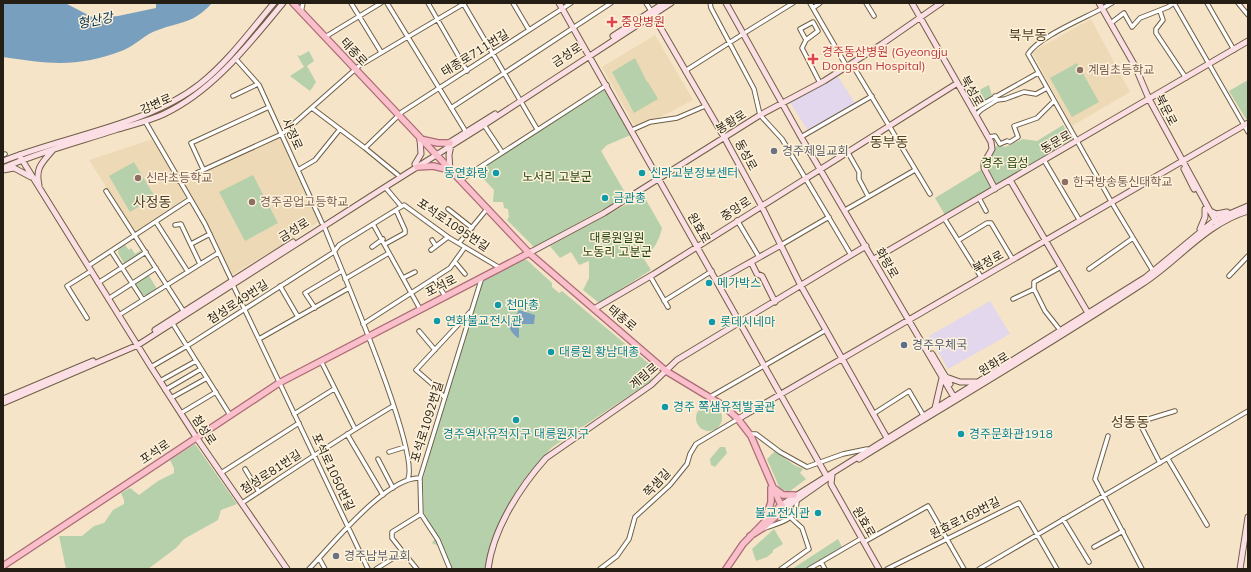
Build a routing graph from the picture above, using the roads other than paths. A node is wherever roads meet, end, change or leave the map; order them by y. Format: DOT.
graph roads {
  1 [pos="274,3"];
  2 [pos="283,3"];
  3 [pos="293,3"];
  4 [pos="298,3"];
  5 [pos="304,3"];
  6 [pos="351,3"];
  7 [pos="381,3"];
  8 [pos="387,3"];
  9 [pos="428,3"];
  10 [pos="464,3"];
  11 [pos="513,3"];
  12 [pos="559,3"];
  13 [pos="571,3"];
  14 [pos="611,3"];
  15 [pos="646,3"];
  16 [pos="664,3"];
  17 [pos="672,3"];
  18 [pos="710,3"];
  19 [pos="726,3"];
  20 [pos="730,3"];
  21 [pos="794,3"];
  22 [pos="810,3"];
  23 [pos="820,3"];
  24 [pos="866,3"];
  25 [pos="912,3"];
  26 [pos="941,3"];
  27 [pos="1099,3"];
  28 [pos="1112,3"];
  29 [pos="1174,3"];
  30 [pos="1207,3"];
  31 [pos="1238,3"];
  32 [pos="813,8"];
  33 [pos="562,9"];
  34 [pos="1103,9"];
  35 [pos="1160,11"];
  36 [pos="301,12"];
  37 [pos="652,13"];
  38 [pos="358,15"];
  39 [pos="1248,15"];
  40 [pos="874,16"];
  41 [pos="920,17"];
  42 [pos="437,19"];
  43 [pos="1111,23"];
  44 [pos="574,28"];
  45 [pos="529,30"];
  46 [pos="745,33"];
  47 [pos="408,36"];
  48 [pos="324,37"];
  49 [pos="806,40"];
  50 [pos="1248,41"];
  51 [pos="730,43"];
  52 [pos="1234,50"];
  53 [pos="381,52"];
  54 [pos="493,54"];
  55 [pos="589,54"];
  56 [pos="235,58"];
  57 [pos="852,64"];
  58 [pos="1209,64"];
  59 [pos="847,67"];
  60 [pos="355,69"];
  61 [pos="467,71"];
  62 [pos="685,71"];
  63 [pos="504,73"];
  64 [pos="1038,73"];
  65 [pos="1186,78"];
  66 [pos="820,83"];
  67 [pos="258,84"];
  68 [pos="956,84"];
  69 [pos="607,85"];
  70 [pos="203,86"];
  71 [pos="438,88"];
  72 [pos="1047,88"];
  73 [pos="233,96"];
  74 [pos="872,96"];
  75 [pos="996,98"];
  76 [pos="1149,99"];
  77 [pos="520,100"];
  78 [pos="1054,101"];
  79 [pos="783,103"];
  80 [pos="705,106"];
  81 [pos="269,107"];
  82 [pos="312,108"];
  83 [pos="451,108"];
  84 [pos="972,110"];
  85 [pos="143,115"];
  86 [pos="760,115"];
  87 [pos="398,116"];
  88 [pos="976,117"];
  89 [pos="145,121"];
  90 [pos="1246,124"];
  91 [pos="484,125"];
  92 [pos="889,125"];
  93 [pos="340,129"];
  94 [pos="537,129"];
  95 [pos="632,130"];
  96 [pos="466,132"];
  97 [pos="1248,132"];
  98 [pos="282,134"];
  99 [pos="986,135"];
  100 [pos="802,136"];
  101 [pos="724,137"];
  102 [pos="420,139"];
  103 [pos="1077,141"];
  104 [pos="450,144"];
  105 [pos="365,148"];
  106 [pos="53,150"];
  107 [pos="847,151"];
  108 [pos="502,152"];
  109 [pos="434,154"];
  110 [pos="19,155"];
  111 [pos="22,160"];
  112 [pos="1044,160"];
  113 [pos="3,161"];
  114 [pos="1182,162"];
  115 [pos="416,166"];
  116 [pos="821,168"];
  117 [pos="3,169"];
  118 [pos="203,169"];
  119 [pos="298,170"];
  120 [pos="915,170"];
  121 [pos="450,171"];
  122 [pos="406,172"];
  123 [pos="398,175"];
  124 [pos="806,177"];
  125 [pos="34,179"];
  126 [pos="660,179"];
  127 [pos="460,180"];
  128 [pos="1010,180"];
  129 [pos="179,181"];
  130 [pos="385,187"];
  131 [pos="39,188"];
  132 [pos="995,189"];
  133 [pos="106,191"];
  134 [pos="930,194"];
  135 [pos="868,196"];
  136 [pos="979,198"];
  137 [pos="190,199"];
  138 [pos="1112,203"];
  139 [pos="761,205"];
  140 [pos="401,206"];
  141 [pos="1248,206"];
  142 [pos="448,208"];
  143 [pos="1206,208"];
  144 [pos="487,209"];
  145 [pos="847,209"];
  146 [pos="396,210"];
  147 [pos="986,211"];
  148 [pos="1234,211"];
  149 [pos="1248,211"];
  150 [pos="829,217"];
  151 [pos="944,218"];
  152 [pos="737,220"];
  153 [pos="156,222"];
  154 [pos="1080,222"];
  155 [pos="1215,223"];
  156 [pos="373,224"];
  157 [pos="175,225"];
  158 [pos="323,225"];
  159 [pos="472,228"];
  160 [pos="1199,232"];
  161 [pos="210,234"];
  162 [pos="135,236"];
  163 [pos="448,237"];
  164 [pos="1133,238"];
  165 [pos="383,240"];
  166 [pos="432,240"];
  167 [pos="958,240"];
  168 [pos="1046,241"];
  169 [pos="191,244"];
  170 [pos="385,244"];
  171 [pos="460,244"];
  172 [pos="781,245"];
  173 [pos="372,246"];
  174 [pos="436,246"];
  175 [pos="698,246"];
  176 [pos="866,246"];
  177 [pos="465,247"];
  178 [pos="431,250"];
  179 [pos="112,251"];
  180 [pos="146,252"];
  181 [pos="334,252"];
  182 [pos="389,252"];
  183 [pos="218,253"];
  184 [pos="529,253"];
  185 [pos="851,255"];
  186 [pos="1248,256"];
  187 [pos="759,258"];
  188 [pos="875,259"];
  189 [pos="1013,260"];
  190 [pos="455,262"];
  191 [pos="751,262"];
  192 [pos="200,264"];
  193 [pos="88,266"];
  194 [pos="1061,267"];
  195 [pos="122,268"];
  196 [pos="156,268"];
  197 [pos="500,268"];
  198 [pos="1088,269"];
  199 [pos="91,271"];
  200 [pos="342,271"];
  201 [pos="712,271"];
  202 [pos="1153,271"];
  203 [pos="188,272"];
  204 [pos="415,272"];
  205 [pos="465,274"];
  206 [pos="650,276"];
  207 [pos="1229,276"];
  208 [pos="482,277"];
  209 [pos="981,277"];
  210 [pos="403,278"];
  211 [pos="434,278"];
  212 [pos="346,279"];
  213 [pos="717,281"];
  214 [pos="98,283"];
  215 [pos="133,283"];
  216 [pos="232,283"];
  217 [pos="167,285"];
  218 [pos="280,286"];
  219 [pos="801,286"];
  220 [pos="349,288"];
  221 [pos="1034,289"];
  222 [pos="412,292"];
  223 [pos="445,296"];
  224 [pos="108,299"];
  225 [pos="1013,299"];
  226 [pos="143,300"];
  227 [pos="664,301"];
  228 [pos="775,302"];
  229 [pos="315,308"];
  230 [pos="668,308"];
  231 [pos="245,309"];
  232 [pos="420,309"];
  233 [pos="594,309"];
  234 [pos="471,311"];
  235 [pos="184,312"];
  236 [pos="1088,313"];
  237 [pos="119,316"];
  238 [pos="87,318"];
  239 [pos="297,318"];
  240 [pos="910,319"];
  241 [pos="741,322"];
  242 [pos="173,324"];
  243 [pos="363,324"];
  244 [pos="826,330"];
  245 [pos="1060,330"];
  246 [pos="419,331"];
  247 [pos="368,337"];
  248 [pos="259,339"];
  249 [pos="137,344"];
  250 [pos="187,346"];
  251 [pos="436,350"];
  252 [pos="842,358"];
  253 [pos="196,361"];
  254 [pos="321,361"];
  255 [pos="765,366"];
  256 [pos="151,367"];
  257 [pos="201,369"];
  258 [pos="666,370"];
  259 [pos="944,377"];
  260 [pos="207,378"];
  261 [pos="160,381"];
  262 [pos="977,382"];
  263 [pos="279,383"];
  264 [pos="334,389"];
  265 [pos="165,390"];
  266 [pos="216,392"];
  267 [pos="781,394"];
  268 [pos="710,397"];
  269 [pos="956,397"];
  270 [pos="171,398"];
  271 [pos="444,398"];
  272 [pos="3,399"];
  273 [pos="3,404"];
  274 [pos="393,406"];
  275 [pos="935,408"];
  276 [pos="1175,411"];
  277 [pos="1248,411"];
  278 [pos="181,413"];
  279 [pos="294,414"];
  280 [pos="873,414"];
  281 [pos="230,415"];
  282 [pos="923,415"];
  283 [pos="738,419"];
  284 [pos="299,423"];
  285 [pos="355,429"];
  286 [pos="347,434"];
  287 [pos="749,434"];
  288 [pos="1108,436"];
  289 [pos="196,437"];
  290 [pos="887,438"];
  291 [pos="406,447"];
  292 [pos="868,449"];
  293 [pos="390,452"];
  294 [pos="314,456"];
  295 [pos="378,459"];
  296 [pos="1168,459"];
  297 [pos="820,463"];
  298 [pos="1160,463"];
  299 [pos="245,469"];
  300 [pos="221,473"];
  301 [pos="826,475"];
  302 [pos="832,475"];
  303 [pos="420,478"];
  304 [pos="408,479"];
  305 [pos="831,484"];
  306 [pos="772,487"];
  307 [pos="393,488"];
  308 [pos="259,492"];
  309 [pos="804,494"];
  310 [pos="383,495"];
  311 [pos="1104,495"];
  312 [pos="796,497"];
  313 [pos="242,503"];
  314 [pos="782,507"];
  315 [pos="421,514"];
  316 [pos="790,517"];
  317 [pos="1248,517"];
  318 [pos="1063,519"];
  319 [pos="1207,525"];
  320 [pos="347,526"];
  321 [pos="762,528"];
  322 [pos="1123,531"];
  323 [pos="1037,534"];
  324 [pos="750,536"];
  325 [pos="947,538"];
  326 [pos="863,540"];
  327 [pos="1094,547"];
  328 [pos="403,552"];
  329 [pos="319,558"];
  330 [pos="821,562"];
  331 [pos="1089,562"];
  332 [pos="3,566"];
  333 [pos="287,569"];
  334 [pos="309,569"];
  335 [pos="325,569"];
  336 [pos="368,569"];
  337 [pos="376,569"];
  338 [pos="417,569"];
  339 [pos="450,569"];
  340 [pos="488,569"];
  341 [pos="600,569"];
  342 [pos="726,569"];
  343 [pos="781,569"];
  344 [pos="809,569"];
  345 [pos="825,569"];
  346 [pos="880,569"];
  347 [pos="887,569"];
  348 [pos="964,569"];
  349 [pos="979,569"];
  350 [pos="1057,569"];
  351 [pos="1142,569"];
  352 [pos="1240,569"];
  1 -- 70 [label="street, 강변로"];
  2 -- 56 [label="street, 강변로"];
  3 -- 36 [label="main road, 태종로"];
  4 -- 36 [label="street"];
  5 -- 36 [label="street"];
  6 -- 38 [label="street, 태종로"];
  7 -- 38 [label="street"];
  8 -- 47 [label="street"];
  9 -- 42 [label="street"];
  10 -- 42 [label="street"];
  10 -- 54 [label="street"];
  11 -- 45 [label="street"];
  12 -- 33 [label="street, 원효로"];
  13 -- 33 [label="street, 태종로711번길"];
  14 -- 44 [label="street"];
  15 -- 37 [label="street, 동성로"];
  16 -- 37 [label="street, 금성로"];
  17 -- 37 [label="street, 금성로"];
  18 -- 51 [label="street"];
  19 -- 46 [label="street, 화랑로"];
  20 -- 46 [label="street, 화랑로"];
  21 -- 46 [label="street"];
  22 -- 32 [label="street"];
  23 -- 32 [label="street"];
  24 -- 40 [label="street"];
  25 -- 41 [label="street, 북성로"];
  26 -- 41 [label="street, 봉황로"];
  27 -- 34 [label="street, 북문로"];
  28 -- 34 [label="street"];
  29 -- 35 [label="street"];
  29 -- 58 [label="street"];
  30 -- 52 [label="street"];
  31 -- 39 [label="street"];
  32 -- 59 [label="street"];
  33 -- 44 [label="street, 원효로"];
  33 -- 45 [label="street, 태종로711번길"];
  34 -- 43 [label="street, 북문로"];
  34 -- 64 [label="street"];
  35 -- 43 [label="street"];
  35 -- 65 [label="street"];
  36 -- 48 [label="main road, 태종로"];
  37 -- 55 [label="street, 금성로"];
  37 -- 62 [label="street, 동성로"];
  38 -- 48 [label="street"];
  38 -- 53 [label="street, 태종로"];
  41 -- 57 [label="street, 봉황로"];
  41 -- 68 [label="street, 북성로"];
  42 -- 47 [label="street"];
  42 -- 61 [label="street"];
  43 -- 76 [label="street, 북문로"];
  44 -- 55 [label="street, 원효로"];
  44 -- 63 [label="street"];
  45 -- 54 [label="street, 태종로711번길"];
  46 -- 51 [label="street"];
  46 -- 79 [label="street, 화랑로"];
  47 -- 53 [label="street"];
  47 -- 71 [label="street"];
  48 -- 60 [label="main road, 태종로"];
  49 -- 49 [label="street"];
  49 -- 66 [label="street"];
  50 -- 52 [label="street, 동문로"];
  51 -- 62 [label="street"];
  51 -- 86 [label="street"];
  52 -- 58 [label="street, 동문로"];
  53 -- 60 [label="street"];
  54 -- 61 [label="street, 태종로711번길"];
  54 -- 63 [label="street"];
  55 -- 69 [label="street, 원효로"];
  55 -- 77 [label="street, 금성로"];
  56 -- 67 [label="street, 사정로"];
  56 -- 70 [label="street, 강변로"];
  57 -- 59 [label="street, 봉황로"];
  57 -- 74 [label="street"];
  58 -- 65 [label="street, 동문로"];
  58 -- 90 [label="street"];
  59 -- 66 [label="street, 봉황로"];
  60 -- 82 [label="street"];
  60 -- 87 [label="main road, 태종로"];
  61 -- 71 [label="street, 태종로711번길"];
  62 -- 80 [label="street, 동성로"];
  63 -- 77 [label="street"];
  63 -- 83 [label="street"];
  64 -- 72 [label="street"];
  64 -- 75 [label="street"];
  65 -- 76 [label="street, 동문로"];
  66 -- 79 [label="street, 봉황로"];
  67 -- 73 [label="street"];
  67 -- 81 [label="street, 사정로"];
  68 -- 84 [label="street, 북성로"];
  68 -- 92 [label="street, 중앙로"];
  69 -- 94 [label="street"];
  69 -- 95 [label="street, 원효로"];
  70 -- 85 [label="street, 강변로"];
  70 -- 89 [label="street, 강변로"];
  71 -- 83 [label="street"];
  71 -- 87 [label="street, 태종로711번길"];
  72 -- 75 [label="street"];
  72 -- 78 [label="street"];
  74 -- 92 [label="street"];
  74 -- 100 [label="street"];
  75 -- 84 [label="street"];
  75 -- 88 [label="street"];
  76 -- 103 [label="street, 동문로"];
  76 -- 114 [label="street, 북문로"];
  77 -- 91 [label="street, 금성로"];
  77 -- 94 [label="street"];
  77 -- 96 [label="street, 금성로"];
  78 -- 99 [label="street"];
  78 -- 103 [label="street"];
  79 -- 86 [label="street, 봉황로"];
  79 -- 100 [label="street, 화랑로"];
  80 -- 95 [label="street"];
  80 -- 101 [label="street, 동성로"];
  81 -- 98 [label="street, 사정로"];
  81 -- 118 [label="street"];
  82 -- 93 [label="street"];
  82 -- 98 [label="street"];
  83 -- 96 [label="street"];
  84 -- 88 [label="street, 북성로"];
  85 -- 89 [label="street"];
  85 -- 110 [label="street, 강변로"];
  86 -- 101 [label="street, 봉황로"];
  86 -- 124 [label="street"];
  87 -- 102 [label="main road, 태종로"];
  87 -- 105 [label="street"];
  88 -- 99 [label="street, 북성로"];
  89 -- 106 [label="street, 강변로"];
  89 -- 129 [label="street, 포석로1050번길"];
  90 -- 97 [label="street"];
  90 -- 114 [label="street, 북정로"];
  91 -- 104 [label="street, 금성로"];
  91 -- 108 [label="street"];
  92 -- 107 [label="street, 중앙로"];
  92 -- 120 [label="street"];
  93 -- 105 [label="street"];
  93 -- 119 [label="street"];
  94 -- 108 [label="street"];
  95 -- 126 [label="street, 원효로"];
  96 -- 104 [label="street, 금성로"];
  98 -- 118 [label="street"];
  98 -- 119 [label="street, 사정로"];
  99 -- 132 [label="street, 북성로"];
  100 -- 116 [label="street, 화랑로"];
  101 -- 126 [label="street, 봉황로"];
  101 -- 139 [label="street, 동성로"];
  102 -- 104 [label="main road"];
  102 -- 109 [label="main road, 태종로"];
  102 -- 115 [label="street"];
  103 -- 112 [label="street, 동문로"];
  103 -- 138 [label="street"];
  104 -- 109 [label="street, 금성로"];
  104 -- 121 [label="street"];
  105 -- 123 [label="street"];
  106 -- 111 [label="street, 강변로"];
  106 -- 131 [label="street"];
  107 -- 116 [label="street, 중앙로"];
  107 -- 135 [label="street"];
  108 -- 127 [label="street"];
  109 -- 115 [label="street, 금성로"];
  109 -- 121 [label="main road, 태종로"];
  110 -- 111 [label="street, 첨성로"];
  110 -- 113 [label="street, 강변로"];
  111 -- 117 [label="street, 강변로"];
  111 -- 125 [label="street, 첨성로"];
  112 -- 128 [label="street, 동문로"];
  112 -- 154 [label="street"];
  114 -- 138 [label="street, 북정로"];
  114 -- 143 [label="street, 북문로"];
  115 -- 121 [label="main road"];
  115 -- 122 [label="street, 금성로"];
  116 -- 124 [label="street, 중앙로"];
  116 -- 145 [label="street, 화랑로"];
  116 -- 176 [label="street, 화랑로"];
  117 -- 125 [label="street"];
  118 -- 129 [label="street"];
  119 -- 158 [label="street, 사정로"];
  120 -- 134 [label="street"];
  120 -- 135 [label="street"];
  121 -- 127 [label="main road, 태종로"];
  122 -- 123 [label="street, 금성로"];
  122 -- 130 [label="street, 금성로"];
  123 -- 158 [label="street, 금성로"];
  124 -- 139 [label="street, 중앙로"];
  124 -- 150 [label="street"];
  125 -- 131 [label="street, 첨성로"];
  126 -- 175 [label="street, 원효로"];
  126 -- 184 [label="street, 봉황로"];
  127 -- 144 [label="main road, 태종로"];
  128 -- 132 [label="street, 동문로"];
  128 -- 168 [label="street"];
  129 -- 137 [label="street, 포석로1050번길"];
  130 -- 140 [label="street"];
  130 -- 158 [label="street, 금성로"];
  131 -- 193 [label="street, 첨성로"];
  132 -- 136 [label="street, 동문로"];
  133 -- 162 [label="street"];
  135 -- 145 [label="street"];
  136 -- 147 [label="street"];
  136 -- 151 [label="street, 동문로"];
  137 -- 153 [label="street"];
  137 -- 161 [label="street, 포석로1050번길"];
  138 -- 154 [label="street, 북정로"];
  138 -- 164 [label="street"];
  139 -- 152 [label="street, 중앙로"];
  139 -- 172 [label="street, 동성로"];
  140 -- 146 [label="street, 포석로1095번길"];
  140 -- 163 [label="street, 포석로1095번길"];
  141 -- 148 [label="street, 원화로"];
  142 -- 159 [label="street"];
  143 -- 148 [label="street"];
  143 -- 155 [label="street, 북문로"];
  143 -- 160 [label="street"];
  144 -- 159 [label="street"];
  144 -- 184 [label="main road, 태종로"];
  145 -- 188 [label="street, 화랑로"];
  146 -- 156 [label="street, 포석로1095번길"];
  146 -- 170 [label="street"];
  148 -- 155 [label="street, 원화로"];
  149 -- 155 [label="street, 원화로"];
  150 -- 172 [label="street"];
  150 -- 185 [label="street"];
  151 -- 167 [label="street"];
  151 -- 188 [label="street, 동문로"];
  152 -- 175 [label="street, 중앙로"];
  152 -- 187 [label="street"];
  153 -- 162 [label="street"];
  153 -- 203 [label="street"];
  154 -- 168 [label="street, 북정로"];
  155 -- 160 [label="street, 원화로"];
  155 -- 269 [label="street, 원화로"];
  156 -- 165 [label="street"];
  156 -- 181 [label="street, 포석로1095번길"];
  157 -- 169 [label="street"];
  158 -- 181 [label="street, 사정로"];
  158 -- 216 [label="street, 금성로"];
  159 -- 171 [label="street"];
  160 -- 202 [label="street, 원화로"];
  161 -- 169 [label="street"];
  161 -- 183 [label="street, 포석로1050번길"];
  162 -- 179 [label="street"];
  162 -- 180 [label="street"];
  163 -- 171 [label="street, 포석로1095번길"];
  163 -- 174 [label="street"];
  164 -- 198 [label="street"];
  164 -- 202 [label="street"];
  165 -- 170 [label="street"];
  165 -- 173 [label="street"];
  166 -- 174 [label="street"];
  167 -- 189 [label="street"];
  167 -- 209 [label="street"];
  168 -- 189 [label="street, 북정로"];
  168 -- 194 [label="street"];
  169 -- 192 [label="street"];
  170 -- 182 [label="street"];
  171 -- 177 [label="street, 포석로1095번길"];
  172 -- 187 [label="street"];
  172 -- 219 [label="street, 동성로"];
  174 -- 178 [label="street"];
  175 -- 201 [label="street, 원효로"];
  175 -- 206 [label="street, 중앙로"];
  176 -- 185 [label="street, 계림로"];
  176 -- 188 [label="street, 화랑로"];
  177 -- 190 [label="street"];
  177 -- 197 [label="street, 포석로1095번길"];
  179 -- 193 [label="street"];
  179 -- 195 [label="street"];
  180 -- 195 [label="street"];
  180 -- 196 [label="street"];
  181 -- 200 [label="street, 사정로"];
  181 -- 218 [label="street, 첨성로49번길"];
  182 -- 210 [label="street"];
  182 -- 212 [label="street"];
  183 -- 192 [label="street"];
  183 -- 216 [label="street, 포석로1050번길"];
  184 -- 197 [label="main road, 포석로"];
  184 -- 233 [label="main road, 태종로"];
  185 -- 219 [label="street, 계림로"];
  186 -- 207 [label="street"];
  187 -- 191 [label="street"];
  188 -- 240 [label="street, 화랑로"];
  189 -- 209 [label="street, 북정로"];
  190 -- 205 [label="street"];
  190 -- 211 [label="street"];
  191 -- 213 [label="street"];
  191 -- 228 [label="street"];
  192 -- 203 [label="street"];
  193 -- 199 [label="street, 첨성로"];
  194 -- 221 [label="street"];
  194 -- 236 [label="street"];
  195 -- 214 [label="street"];
  195 -- 215 [label="street"];
  196 -- 215 [label="street"];
  196 -- 217 [label="street"];
  197 -- 208 [label="main road, 포석로"];
  199 -- 214 [label="street, 첨성로"];
  199 -- 238 [label="street"];
  200 -- 212 [label="street, 사정로"];
  200 -- 229 [label="street"];
  201 -- 213 [label="street, 원효로"];
  201 -- 227 [label="street"];
  202 -- 236 [label="street, 원화로"];
  203 -- 217 [label="street"];
  204 -- 210 [label="street"];
  206 -- 227 [label="street"];
  206 -- 233 [label="street, 중앙로"];
  208 -- 223 [label="main road, 포석로"];
  208 -- 234 [label="street, 포석로1092번길"];
  209 -- 240 [label="street, 북정로"];
  210 -- 222 [label="street"];
  211 -- 222 [label="street"];
  211 -- 223 [label="street"];
  212 -- 220 [label="street, 사정로"];
  213 -- 241 [label="street, 원효로"];
  214 -- 224 [label="street, 첨성로"];
  215 -- 224 [label="street"];
  215 -- 226 [label="street"];
  216 -- 231 [label="street, 포석로1050번길"];
  216 -- 235 [label="street, 금성로"];
  216 -- 242 [label="street, 금성로"];
  217 -- 226 [label="street"];
  217 -- 235 [label="street"];
  218 -- 231 [label="street, 첨성로49번길"];
  218 -- 239 [label="street"];
  219 -- 228 [label="street, 계림로"];
  219 -- 244 [label="street, 동성로"];
  220 -- 229 [label="street"];
  220 -- 243 [label="street, 사정로"];
  221 -- 225 [label="street"];
  221 -- 245 [label="street"];
  222 -- 232 [label="street"];
  222 -- 243 [label="street"];
  223 -- 232 [label="main road, 포석로"];
  224 -- 237 [label="street, 첨성로"];
  226 -- 237 [label="street"];
  227 -- 230 [label="street"];
  228 -- 241 [label="street, 계림로"];
  229 -- 239 [label="street"];
  231 -- 248 [label="street, 포석로1050번길"];
  231 -- 250 [label="street, 첨성로49번길"];
  232 -- 247 [label="main road, 포석로"];
  233 -- 258 [label="main road, 태종로"];
  234 -- 251 [label="street"];
  234 -- 271 [label="street, 포석로1092번길"];
  235 -- 249 [label="street, 금성로"];
  236 -- 245 [label="street, 원화로"];
  237 -- 249 [label="street, 첨성로"];
  239 -- 248 [label="street"];
  240 -- 252 [label="street, 북정로"];
  240 -- 259 [label="street, 화랑로"];
  241 -- 255 [label="street, 원효로"];
  241 -- 258 [label="street, 계림로"];
  242 -- 249 [label="street, 금성로"];
  242 -- 250 [label="street"];
  243 -- 247 [label="street, 사정로"];
  244 -- 252 [label="street, 동성로"];
  244 -- 255 [label="street"];
  245 -- 262 [label="street, 원화로"];
  246 -- 251 [label="street"];
  247 -- 254 [label="main road, 포석로"];
  247 -- 274 [label="street, 사정로"];
  248 -- 263 [label="street, 포석로1050번길"];
  249 -- 256 [label="street, 첨성로"];
  249 -- 272 [label="street, 금성로"];
  249 -- 273 [label="street, 금성로"];
  250 -- 253 [label="street"];
  250 -- 256 [label="street, 첨성로49번길"];
  251 -- 271 [label="street"];
  252 -- 267 [label="street, 북정로"];
  252 -- 280 [label="street, 동성로"];
  253 -- 257 [label="street"];
  253 -- 261 [label="street"];
  254 -- 263 [label="main road, 포석로"];
  254 -- 264 [label="street"];
  255 -- 267 [label="street, 원효로"];
  255 -- 268 [label="street"];
  256 -- 261 [label="street, 첨성로"];
  257 -- 260 [label="street"];
  257 -- 265 [label="street"];
  258 -- 268 [label="main road, 태종로"];
  258 -- 340 [label="street, 계림로"];
  259 -- 262 [label="street"];
  259 -- 269 [label="street, 화랑로"];
  259 -- 275 [label="street"];
  260 -- 266 [label="street"];
  260 -- 270 [label="street"];
  261 -- 265 [label="street, 첨성로"];
  262 -- 269 [label="street, 원화로"];
  263 -- 279 [label="street, 포석로1050번길"];
  263 -- 281 [label="main road, 포석로"];
  264 -- 279 [label="street"];
  264 -- 285 [label="street"];
  265 -- 270 [label="street, 첨성로"];
  266 -- 278 [label="street"];
  266 -- 281 [label="street"];
  267 -- 283 [label="street, 북정로"];
  267 -- 297 [label="street, 원효로"];
  268 -- 283 [label="main road, 태종로"];
  269 -- 275 [label="street, 원화로"];
  269 -- 302 [label="street, 원화로"];
  270 -- 278 [label="street, 첨성로"];
  271 -- 303 [label="street, 포석로1092번길"];
  274 -- 285 [label="street, 첨성로81번길"];
  274 -- 291 [label="street, 사정로"];
  275 -- 282 [label="street, 원화로"];
  276 -- 298 [label="street"];
  277 -- 296 [label="street"];
  278 -- 289 [label="street, 첨성로"];
  279 -- 284 [label="street, 포석로1050번길"];
  280 -- 282 [label="street"];
  280 -- 290 [label="street, 동성로"];
  281 -- 289 [label="main road, 포석로"];
  282 -- 290 [label="street, 원화로"];
  283 -- 287 [label="main road, 태종로"];
  283 -- 341 [label="street, 쪽샘길"];
  284 -- 294 [label="street, 포석로1050번길"];
  284 -- 300 [label="street"];
  285 -- 286 [label="street, 첨성로81번길"];
  286 -- 294 [label="street, 첨성로81번길"];
  286 -- 310 [label="street"];
  287 -- 297 [label="street"];
  287 -- 306 [label="main road, 태종로"];
  288 -- 311 [label="street"];
  289 -- 300 [label="street, 첨성로"];
  289 -- 332 [label="main road, 포석로"];
  290 -- 292 [label="street, 원화로"];
  291 -- 293 [label="street"];
  291 -- 304 [label="street, 사정로"];
  292 -- 297 [label="street"];
  292 -- 301 [label="street, 원화로"];
  294 -- 308 [label="street, 첨성로81번길"];
  294 -- 320 [label="street, 포석로1050번길"];
  295 -- 307 [label="street"];
  296 -- 298 [label="street"];
  296 -- 319 [label="street"];
  297 -- 301 [label="street, 원효로"];
  298 -- 311 [label="street"];
  299 -- 308 [label="street"];
  300 -- 313 [label="street, 첨성로"];
  301 -- 312 [label="street, 원화로"];
  302 -- 305 [label="street"];
  302 -- 309 [label="street, 원화로"];
  303 -- 304 [label="street"];
  303 -- 315 [label="street, 포석로1092번길"];
  304 -- 307 [label="street"];
  305 -- 309 [label="street"];
  305 -- 326 [label="street, 원효로"];
  306 -- 312 [label="main road"];
  306 -- 314 [label="main road, 태종로"];
  306 -- 324 [label="main road"];
  307 -- 310 [label="street"];
  308 -- 313 [label="street, 첨성로81번길"];
  309 -- 312 [label="street, 원화로"];
  310 -- 320 [label="street"];
  311 -- 318 [label="street"];
  311 -- 322 [label="street"];
  312 -- 314 [label="street, 원화로"];
  312 -- 316 [label="street"];
  313 -- 333 [label="street, 첨성로"];
  314 -- 321 [label="main road, 원화로"];
  314 -- 324 [label="main road, 원화로"];
  315 -- 328 [label="street"];
  315 -- 339 [label="street"];
  316 -- 321 [label="street"];
  316 -- 343 [label="street"];
  317 -- 352 [label="street"];
  318 -- 323 [label="street"];
  318 -- 331 [label="street"];
  320 -- 329 [label="street"];
  320 -- 336 [label="street, 포석로1050번길"];
  321 -- 324 [label="main road, 원화로"];
  322 -- 327 [label="street"];
  322 -- 351 [label="street"];
  323 -- 325 [label="street, 원효로169번길"];
  323 -- 349 [label="street"];
  323 -- 350 [label="street"];
  324 -- 342 [label="main road, 원화로"];
  325 -- 326 [label="street"];
  325 -- 347 [label="street, 원효로169번길"];
  325 -- 348 [label="street"];
  326 -- 330 [label="street"];
  326 -- 346 [label="street, 원효로"];
  328 -- 337 [label="street"];
  328 -- 338 [label="street"];
  329 -- 334 [label="street"];
  329 -- 335 [label="street"];
  330 -- 344 [label="street"];
  330 -- 345 [label="street"];
}
